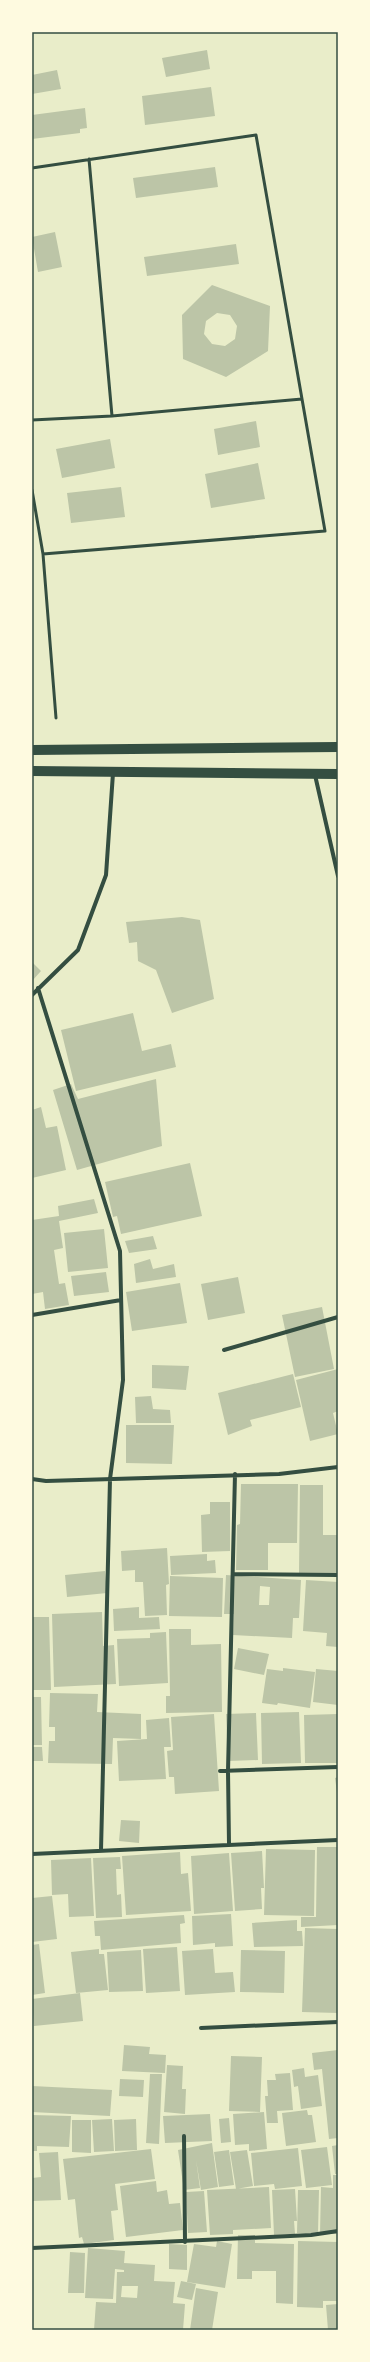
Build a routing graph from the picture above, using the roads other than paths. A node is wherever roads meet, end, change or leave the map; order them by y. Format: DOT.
graph roads {
  1 [pos="89,159"];
  2 [pos="32,168"];
  3 [pos="302,399"];
  4 [pos="112,416"];
  5 [pos="32,420"];
  6 [pos="32,490"];
  7 [pos="43,554"];
  8 [pos="56,718"];
  9 [pos="338,747"];
  10 [pos="32,750"];
  11 [pos="32,771"];
  12 [pos="113,772"];
  13 [pos="314,774"];
  14 [pos="338,774"];
  15 [pos="338,876"];
  16 [pos="38,988"];
  17 [pos="32,995"];
  18 [pos="121,1300"];
  19 [pos="32,1315"];
  20 [pos="338,1317"];
  21 [pos="224,1350"];
  22 [pos="338,1467"];
  23 [pos="235,1474"];
  24 [pos="32,1479"];
  25 [pos="110,1479"];
  26 [pos="233,1574"];
  27 [pos="338,1576"];
  28 [pos="338,1766"];
  29 [pos="220,1771"];
  30 [pos="228,1771"];
  31 [pos="338,1840"];
  32 [pos="229,1844"];
  33 [pos="101,1850"];
  34 [pos="32,1854"];
  35 [pos="338,2022"];
  36 [pos="202,2028"];
  37 [pos="184,2136"];
  38 [pos="338,2231"];
  39 [pos="185,2242"];
  40 [pos="32,2248"];
  1 -- 2 [label="lane"];
  1 -- 3 [label="lane"];
  1 -- 4 [label="lane"];
  3 -- 4 [label="lane"];
  3 -- 7 [label="lane"];
  4 -- 5 [label="lane"];
  6 -- 7 [label="lane"];
  7 -- 8 [label="lane"];
  9 -- 10 [label="main road"];
  11 -- 12 [label="main road"];
  12 -- 13 [label="main road"];
  12 -- 16 [label="street"];
  13 -- 14 [label="main road"];
  13 -- 15 [label="street"];
  16 -- 17 [label="street"];
  16 -- 18 [label="street"];
  18 -- 19 [label="street"];
  18 -- 25 [label="street"];
  20 -- 21 [label="street"];
  22 -- 23 [label="street"];
  23 -- 25 [label="street"];
  23 -- 26 [label="street"];
  24 -- 25 [label="street"];
  25 -- 33 [label="street"];
  26 -- 27 [label="street"];
  26 -- 30 [label="street"];
  28 -- 30 [label="street"];
  29 -- 30 [label="street"];
  30 -- 32 [label="street"];
  31 -- 32 [label="street"];
  32 -- 33 [label="street"];
  33 -- 34 [label="street"];
  35 -- 36 [label="street"];
  37 -- 39 [label="street"];
  38 -- 39 [label="street"];
  39 -- 40 [label="street"];
}
